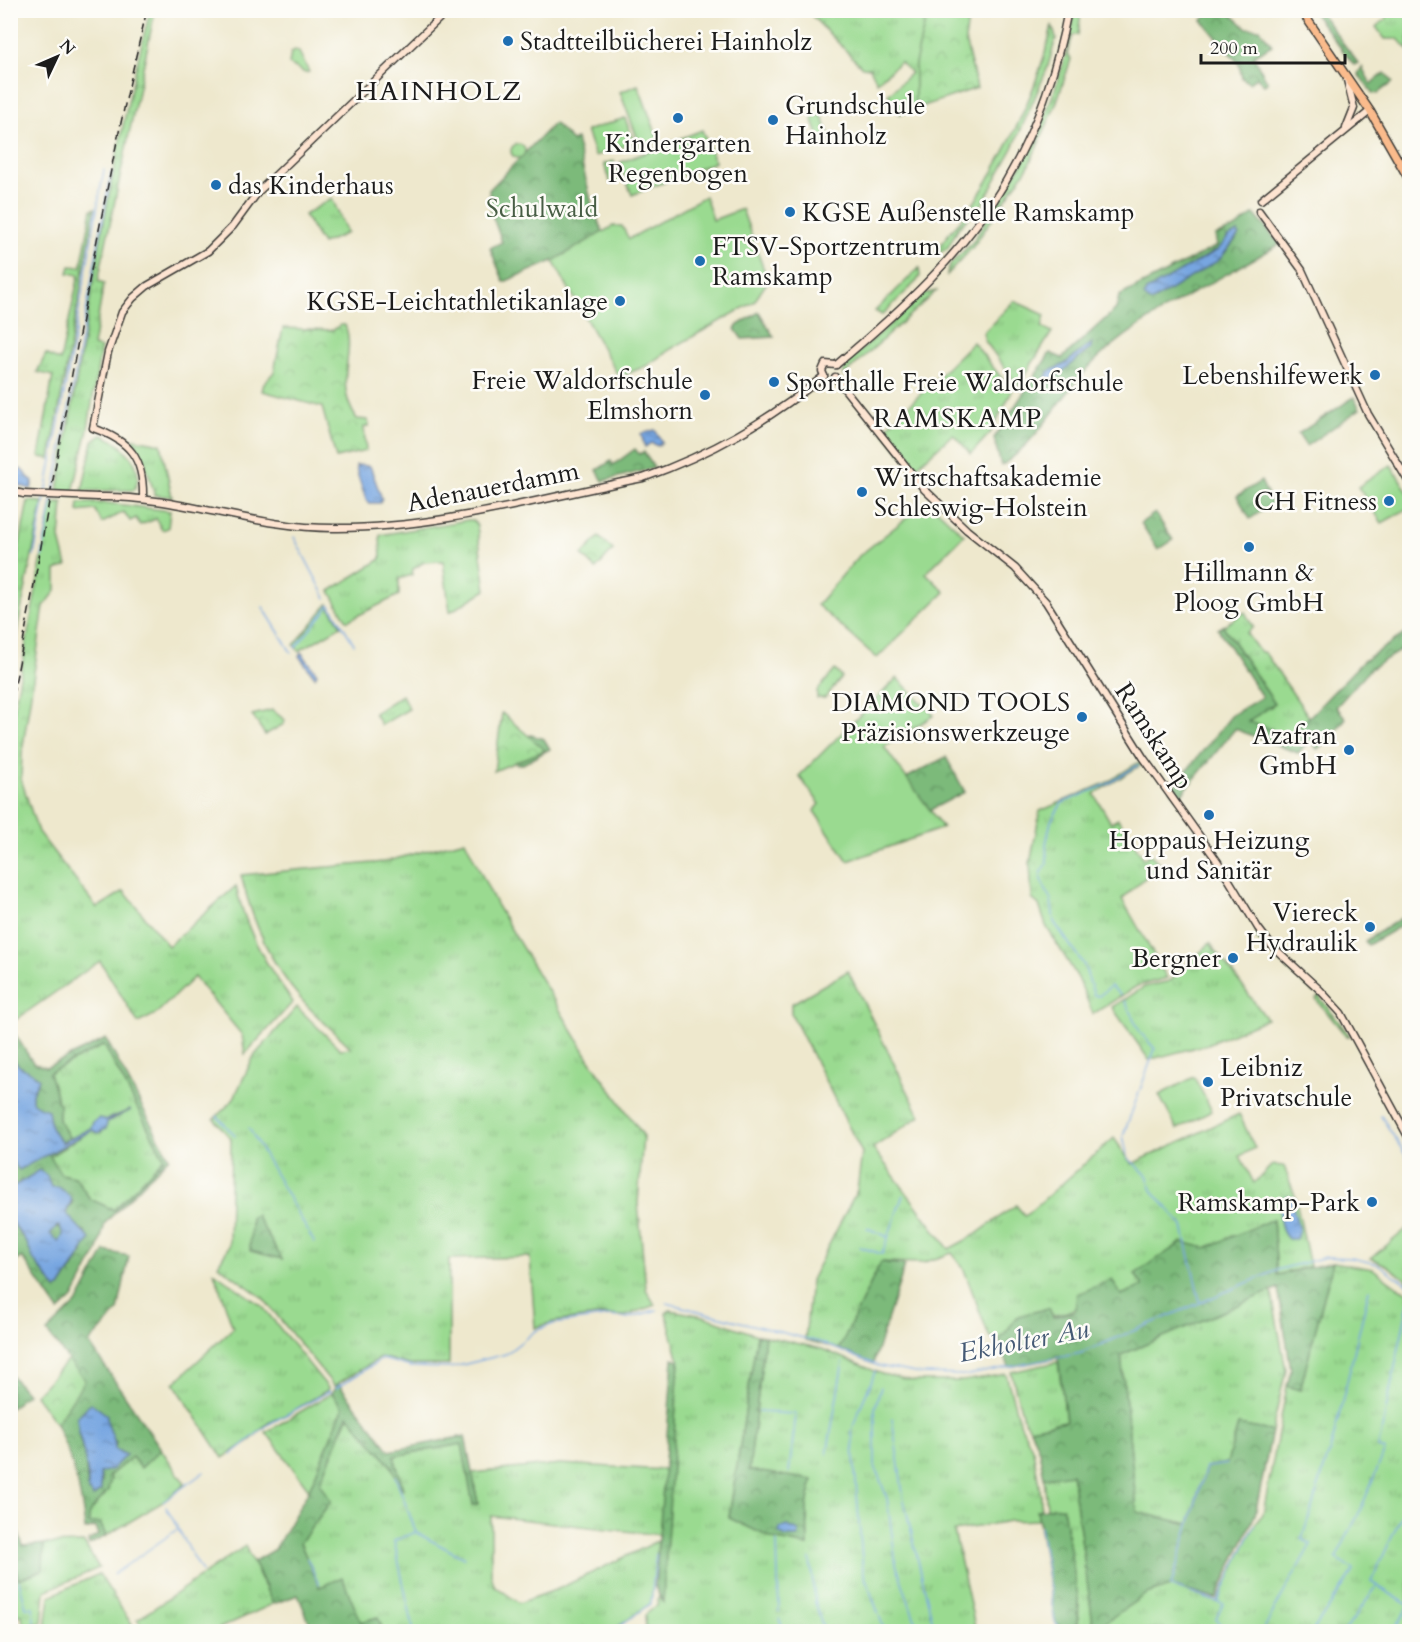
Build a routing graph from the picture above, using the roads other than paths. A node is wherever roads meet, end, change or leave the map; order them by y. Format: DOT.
graph roads {
  1 [pos="448,10"];
  2 [pos="1068,10"];
  3 [pos="1301,10"];
  4 [pos="1345,74"];
  5 [pos="1370,111"];
  6 [pos="1342,133"];
  7 [pos="1410,181"];
  8 [pos="1261,200"];
  9 [pos="1259,211"];
  10 [pos="836,365"];
  11 [pos="824,376"];
  12 [pos="835,377"];
  13 [pos="1410,484"];
  14 [pos="10,490"];
  15 [pos="143,498"];
  16 [pos="1410,1140"];
  1 -- 15 [label="street"];
  2 -- 10 [label="street, Adenauerdamm"];
  3 -- 4 [label="main road"];
  4 -- 5 [label="main road"];
  4 -- 6 [label="street"];
  5 -- 6 [label="street"];
  5 -- 7 [label="main road"];
  6 -- 8 [label="street"];
  9 -- 13 [label="street"];
  10 -- 11 [label="street, Adenauerdamm"];
  10 -- 12 [label="street"];
  11 -- 12 [label="street"];
  11 -- 15 [label="street, Adenauerdamm"];
  12 -- 16 [label="street, Ramskamp"];
  14 -- 15 [label="street, Adenauerdamm, bridge"];
}
